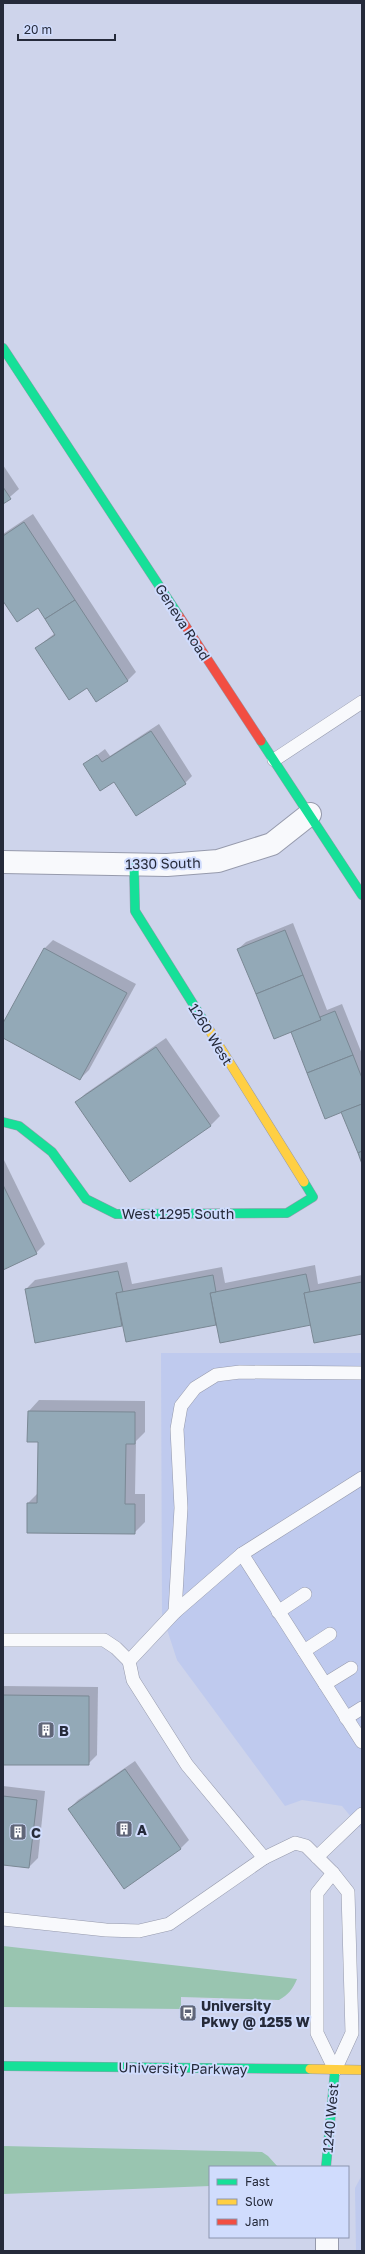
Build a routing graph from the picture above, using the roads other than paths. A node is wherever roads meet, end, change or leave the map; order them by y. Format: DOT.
graph roads {
  1 [pos="3,348"];
  2 [pos="362,702"];
  3 [pos="274,760"];
  4 [pos="310,814"];
  5 [pos="3,862"];
  6 [pos="134,864"];
  7 [pos="362,895"];
  8 [pos="3,1122"];
  9 [pos="313,1197"];
  10 [pos="362,1373"];
  11 [pos="362,1478"];
  12 [pos="242,1554"];
  13 [pos="305,1594"];
  14 [pos="175,1612"];
  15 [pos="278,1612"];
  16 [pos="330,1634"];
  17 [pos="3,1640"];
  18 [pos="304,1651"];
  19 [pos="129,1661"];
  20 [pos="351,1668"];
  21 [pos="325,1684"];
  22 [pos="362,1708"];
  23 [pos="346,1718"];
  24 [pos="362,1742"];
  25 [pos="362,1814"];
  26 [pos="317,1857"];
  27 [pos="264,1858"];
  28 [pos="333,1873"];
  29 [pos="3,1919"];
  30 [pos="3,2066"];
  31 [pos="334,2070"];
  32 [pos="362,2070"];
  33 [pos="326,2166"];
  34 [pos="327,2238"];
  35 [pos="327,2251"];
  1 -- 3 [label="main road, Geneva Road"];
  2 -- 3 [label="lane"];
  3 -- 4 [label="main road, Geneva Road"];
  4 -- 6 [label="street, 1330 South"];
  4 -- 7 [label="main road, Geneva Road"];
  5 -- 6 [label="street, 1330 South"];
  6 -- 9 [label="main road, 1260 West"];
  8 -- 9 [label="main road, West 1295 South"];
  10 -- 14 [label="lane"];
  11 -- 12 [label="lane"];
  12 -- 14 [label="lane"];
  12 -- 15 [label="lane"];
  13 -- 15 [label="lane"];
  14 -- 19 [label="lane"];
  15 -- 18 [label="lane"];
  16 -- 18 [label="lane"];
  17 -- 19 [label="lane"];
  18 -- 21 [label="lane"];
  19 -- 27 [label="lane"];
  20 -- 21 [label="lane"];
  21 -- 23 [label="lane"];
  22 -- 23 [label="lane"];
  23 -- 24 [label="lane"];
  25 -- 26 [label="lane"];
  26 -- 27 [label="lane"];
  26 -- 28 [label="lane"];
  27 -- 29 [label="lane"];
  28 -- 31 [label="lane"];
  28 -- 31 [label="lane"];
  30 -- 31 [label="main road, University Parkway"];
  31 -- 32 [label="main road, University Parkway"];
  31 -- 33 [label="main road, 1240 West"];
  34 -- 35 [label="street"];
}
